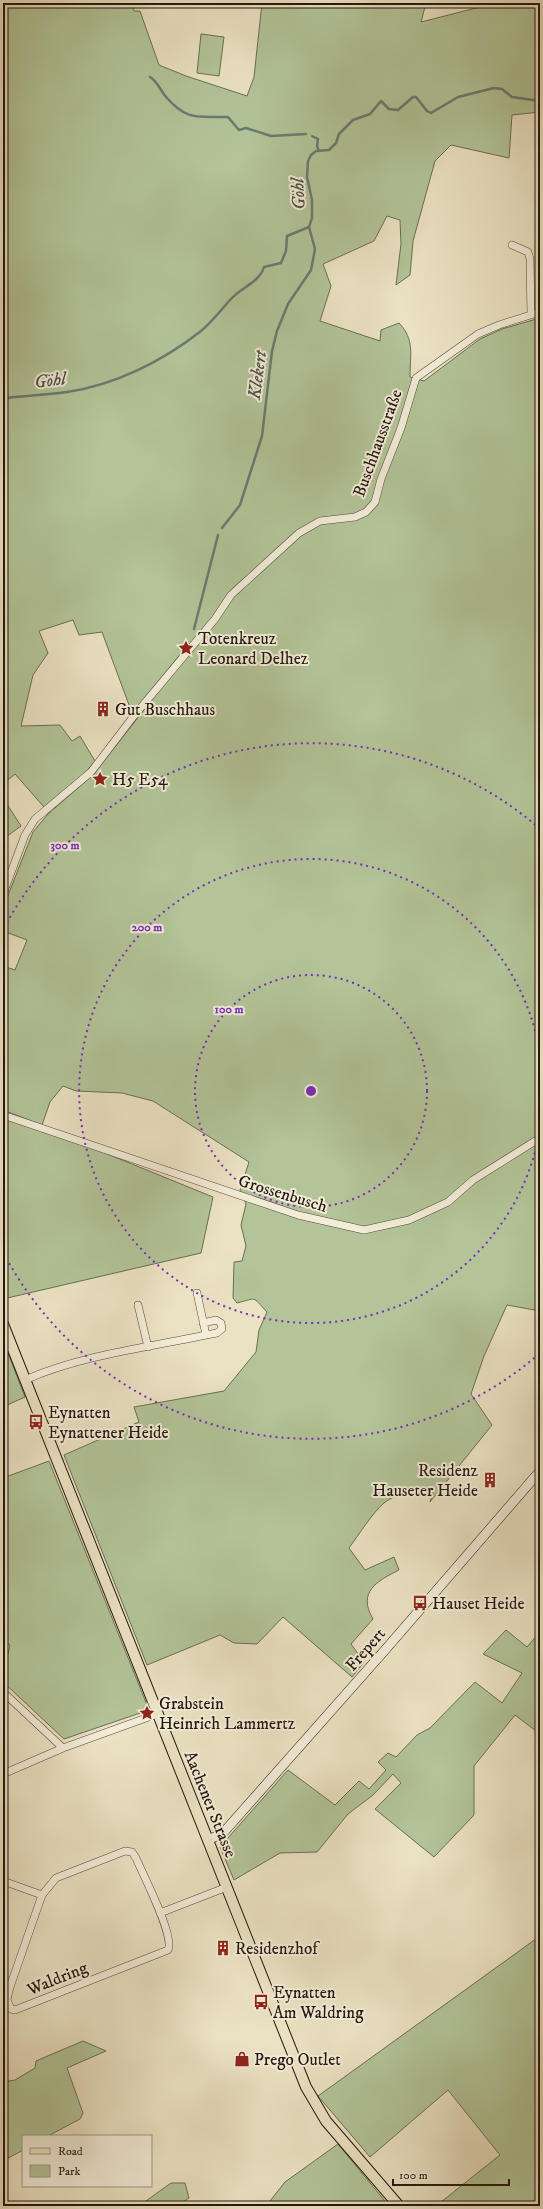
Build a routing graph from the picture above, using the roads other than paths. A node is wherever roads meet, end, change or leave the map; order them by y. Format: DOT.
graph roads {
  1 [pos="512,244"];
  2 [pos="540,312"];
  3 [pos="531,315"];
  4 [pos="3,894"];
  5 [pos="3,1116"];
  6 [pos="540,1138"];
  7 [pos="197,1293"];
  8 [pos="138,1305"];
  9 [pos="203,1323"];
  10 [pos="3,1324"];
  11 [pos="206,1335"];
  12 [pos="148,1347"];
  13 [pos="25,1380"];
  14 [pos="540,1471"];
  15 [pos="3,1692"];
  16 [pos="157,1714"];
  17 [pos="63,1748"];
  18 [pos="3,1774"];
  19 [pos="208,1840"];
  20 [pos="3,1881"];
  21 [pos="227,1888"];
  22 [pos="42,1895"];
  23 [pos="160,1913"];
  24 [pos="399,2206"];
  1 -- 3 [label="street"];
  2 -- 3 [label="street, Buschhausstraße"];
  3 -- 4 [label="street, Buschhausstraße"];
  5 -- 6 [label="street, Grossenbusch"];
  7 -- 9 [label="street"];
  8 -- 12 [label="street"];
  9 -- 11 [label="street"];
  9 -- 11 [label="street"];
  10 -- 13 [label="main road, Aachener Strasse"];
  11 -- 12 [label="street"];
  12 -- 13 [label="street"];
  13 -- 16 [label="main road, Aachener Strasse"];
  14 -- 19 [label="street, Frepert"];
  15 -- 17 [label="street"];
  16 -- 17 [label="street"];
  16 -- 19 [label="main road, Aachener Strasse"];
  17 -- 18 [label="street"];
  19 -- 21 [label="main road, Aachener Strasse"];
  20 -- 22 [label="street"];
  21 -- 23 [label="street"];
  21 -- 24 [label="main road, Aachener Strasse"];
  22 -- 23 [label="street, Waldring"];
  22 -- 23 [label="street, Waldring"];
}
